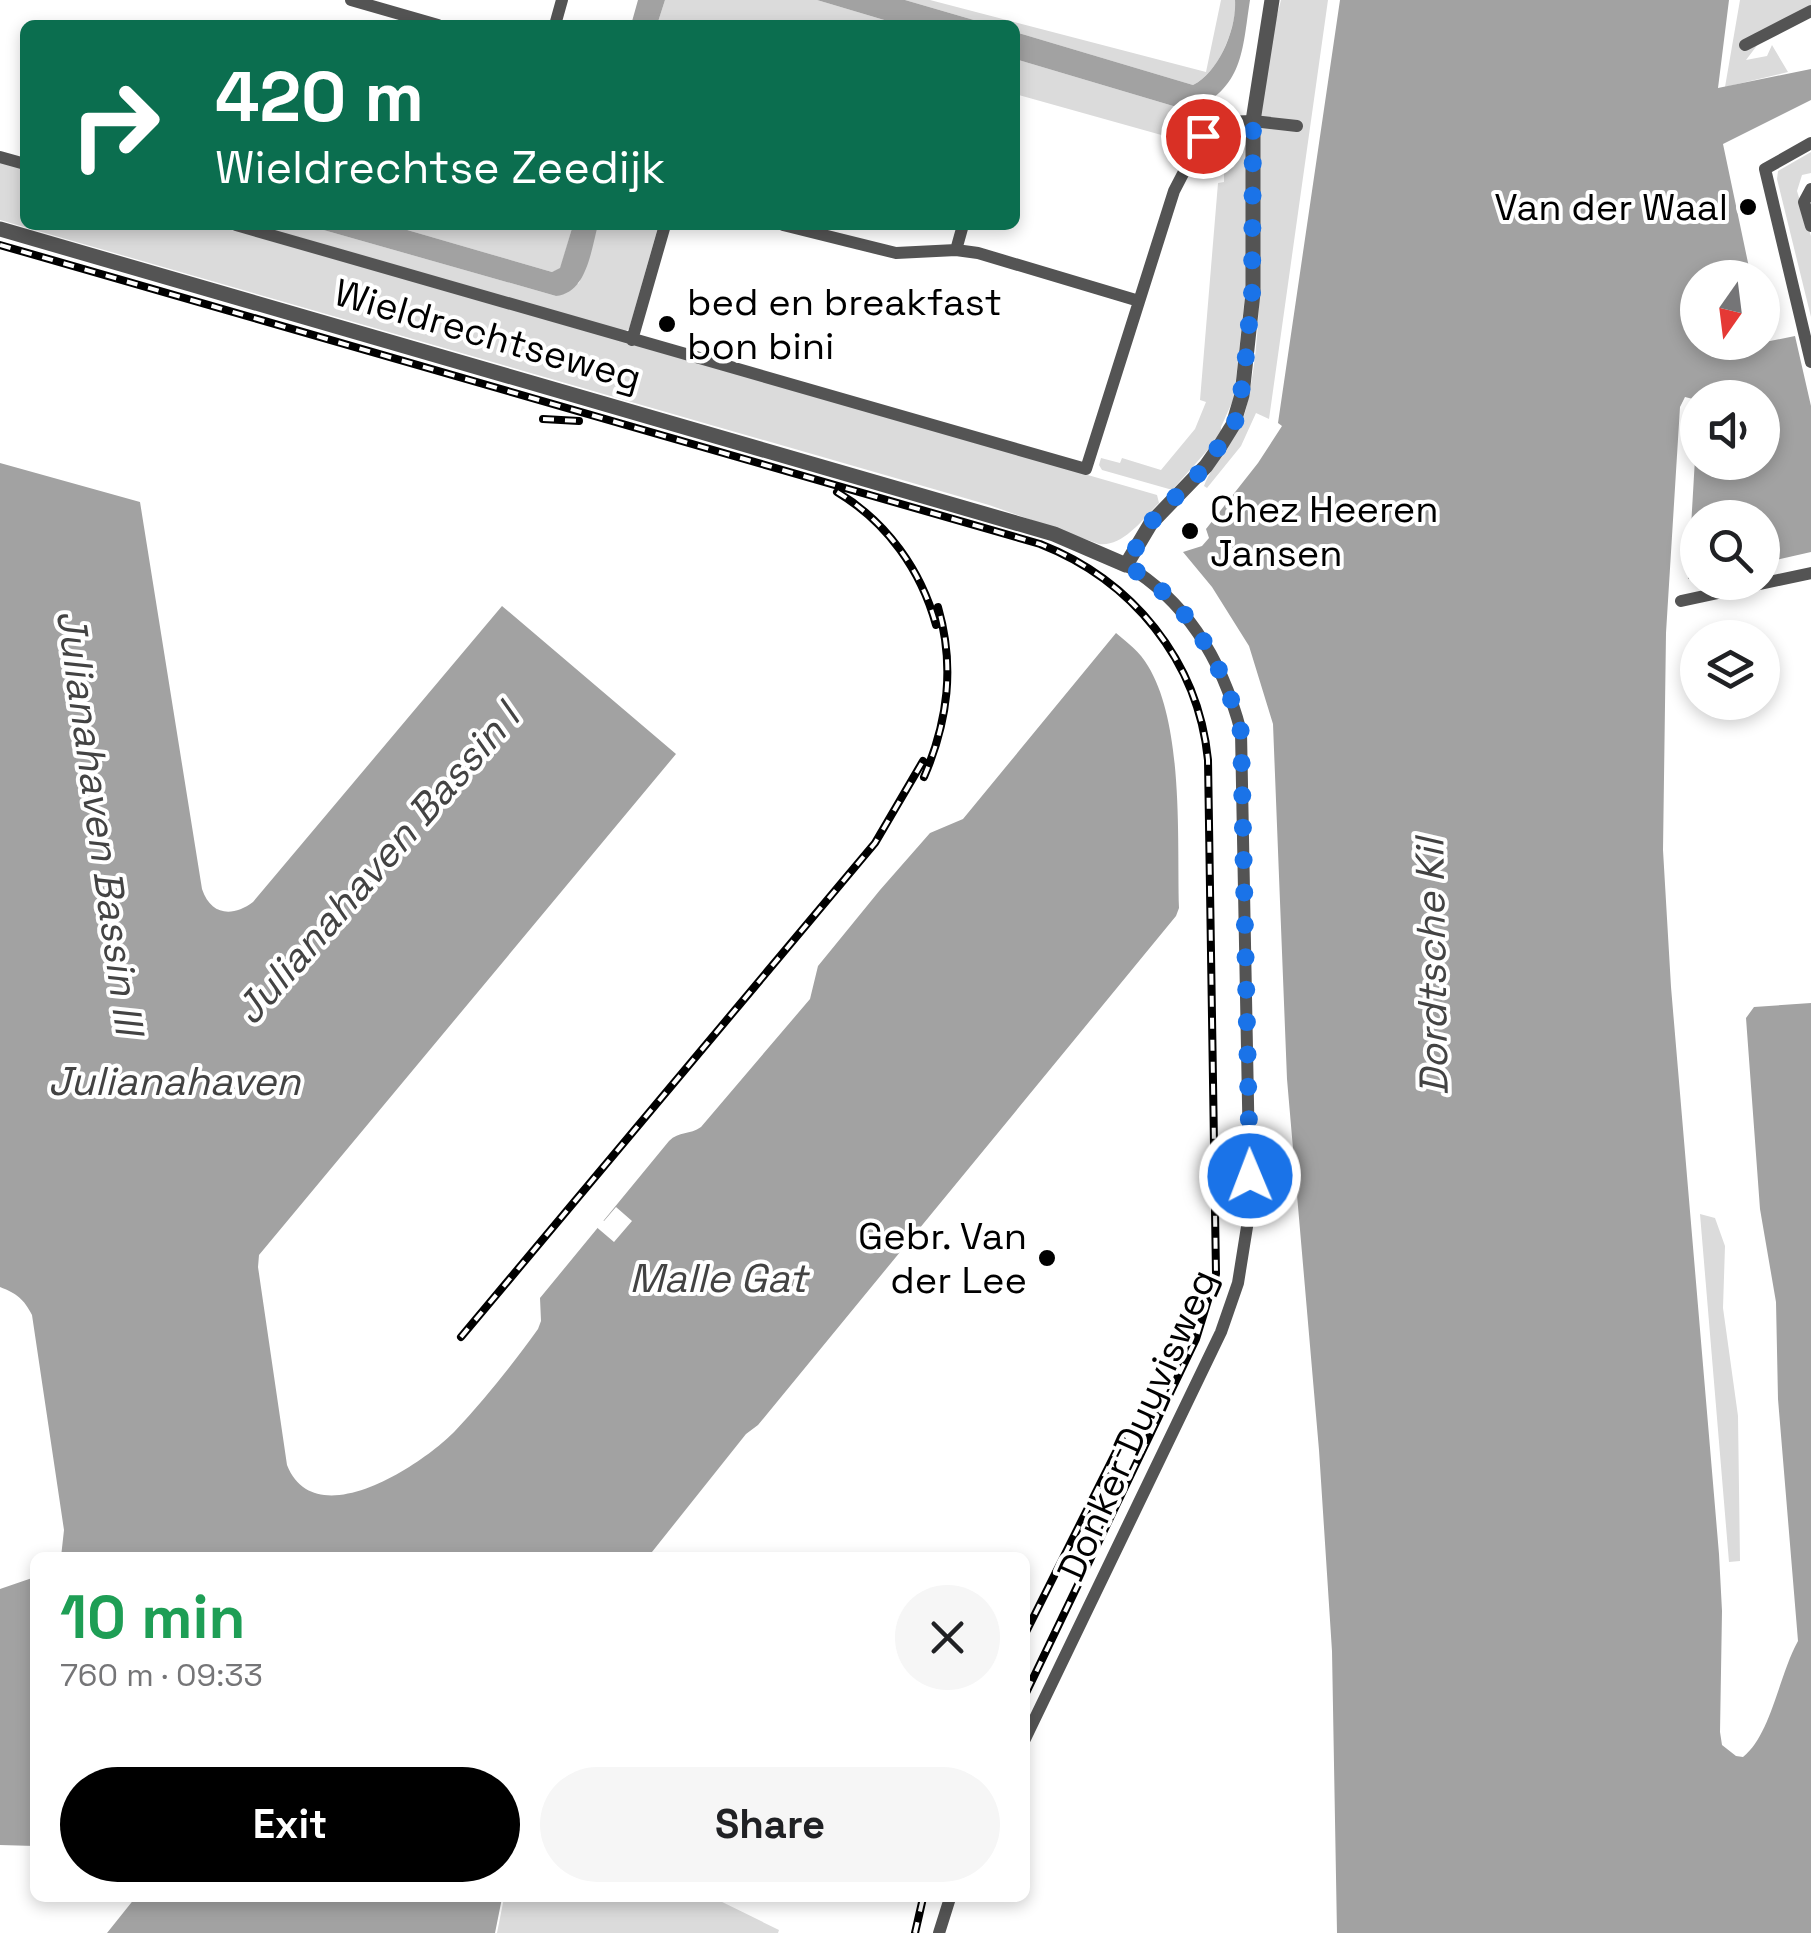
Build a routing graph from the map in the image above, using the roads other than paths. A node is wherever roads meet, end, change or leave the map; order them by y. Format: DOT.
graph roads {
  1 [pos="351,0"];
  2 [pos="1272,0"];
  3 [pos="1811,11"];
  4 [pos="421,20"];
  5 [pos="1746,44"];
  6 [pos="1253,121"];
  7 [pos="1297,126"];
  8 [pos="1811,143"];
  9 [pos="1811,189"];
  10 [pos="1811,226"];
  11 [pos="0,229"];
  12 [pos="253,230"];
  13 [pos="664,230"];
  14 [pos="803,230"];
  15 [pos="962,230"];
  16 [pos="956,250"];
  17 [pos="1139,300"];
  18 [pos="632,340"];
  19 [pos="1811,362"];
  20 [pos="1126,565"];
  21 [pos="1811,574"];
  22 [pos="1681,601"];
  23 [pos="1030,1729"];
  24 [pos="949,1902"];
  25 [pos="938,1933"];
  1 -- 4 [label="street"];
  2 -- 6 [label="street"];
  3 -- 5 [label="street"];
  6 -- 7 [label="street"];
  6 -- 17 [label="street"];
  6 -- 20 [label="street"];
  8 -- 19 [label="street"];
  9 -- 10 [label="street"];
  11 -- 20 [label="street, Wieldrechtseweg"];
  12 -- 18 [label="street"];
  13 -- 18 [label="street"];
  14 -- 16 [label="street"];
  15 -- 16 [label="street"];
  16 -- 17 [label="street"];
  17 -- 18 [label="street"];
  20 -- 23 [label="street, Donker Duyvisweg"];
  21 -- 22 [label="street"];
  24 -- 25 [label="street"];
}
